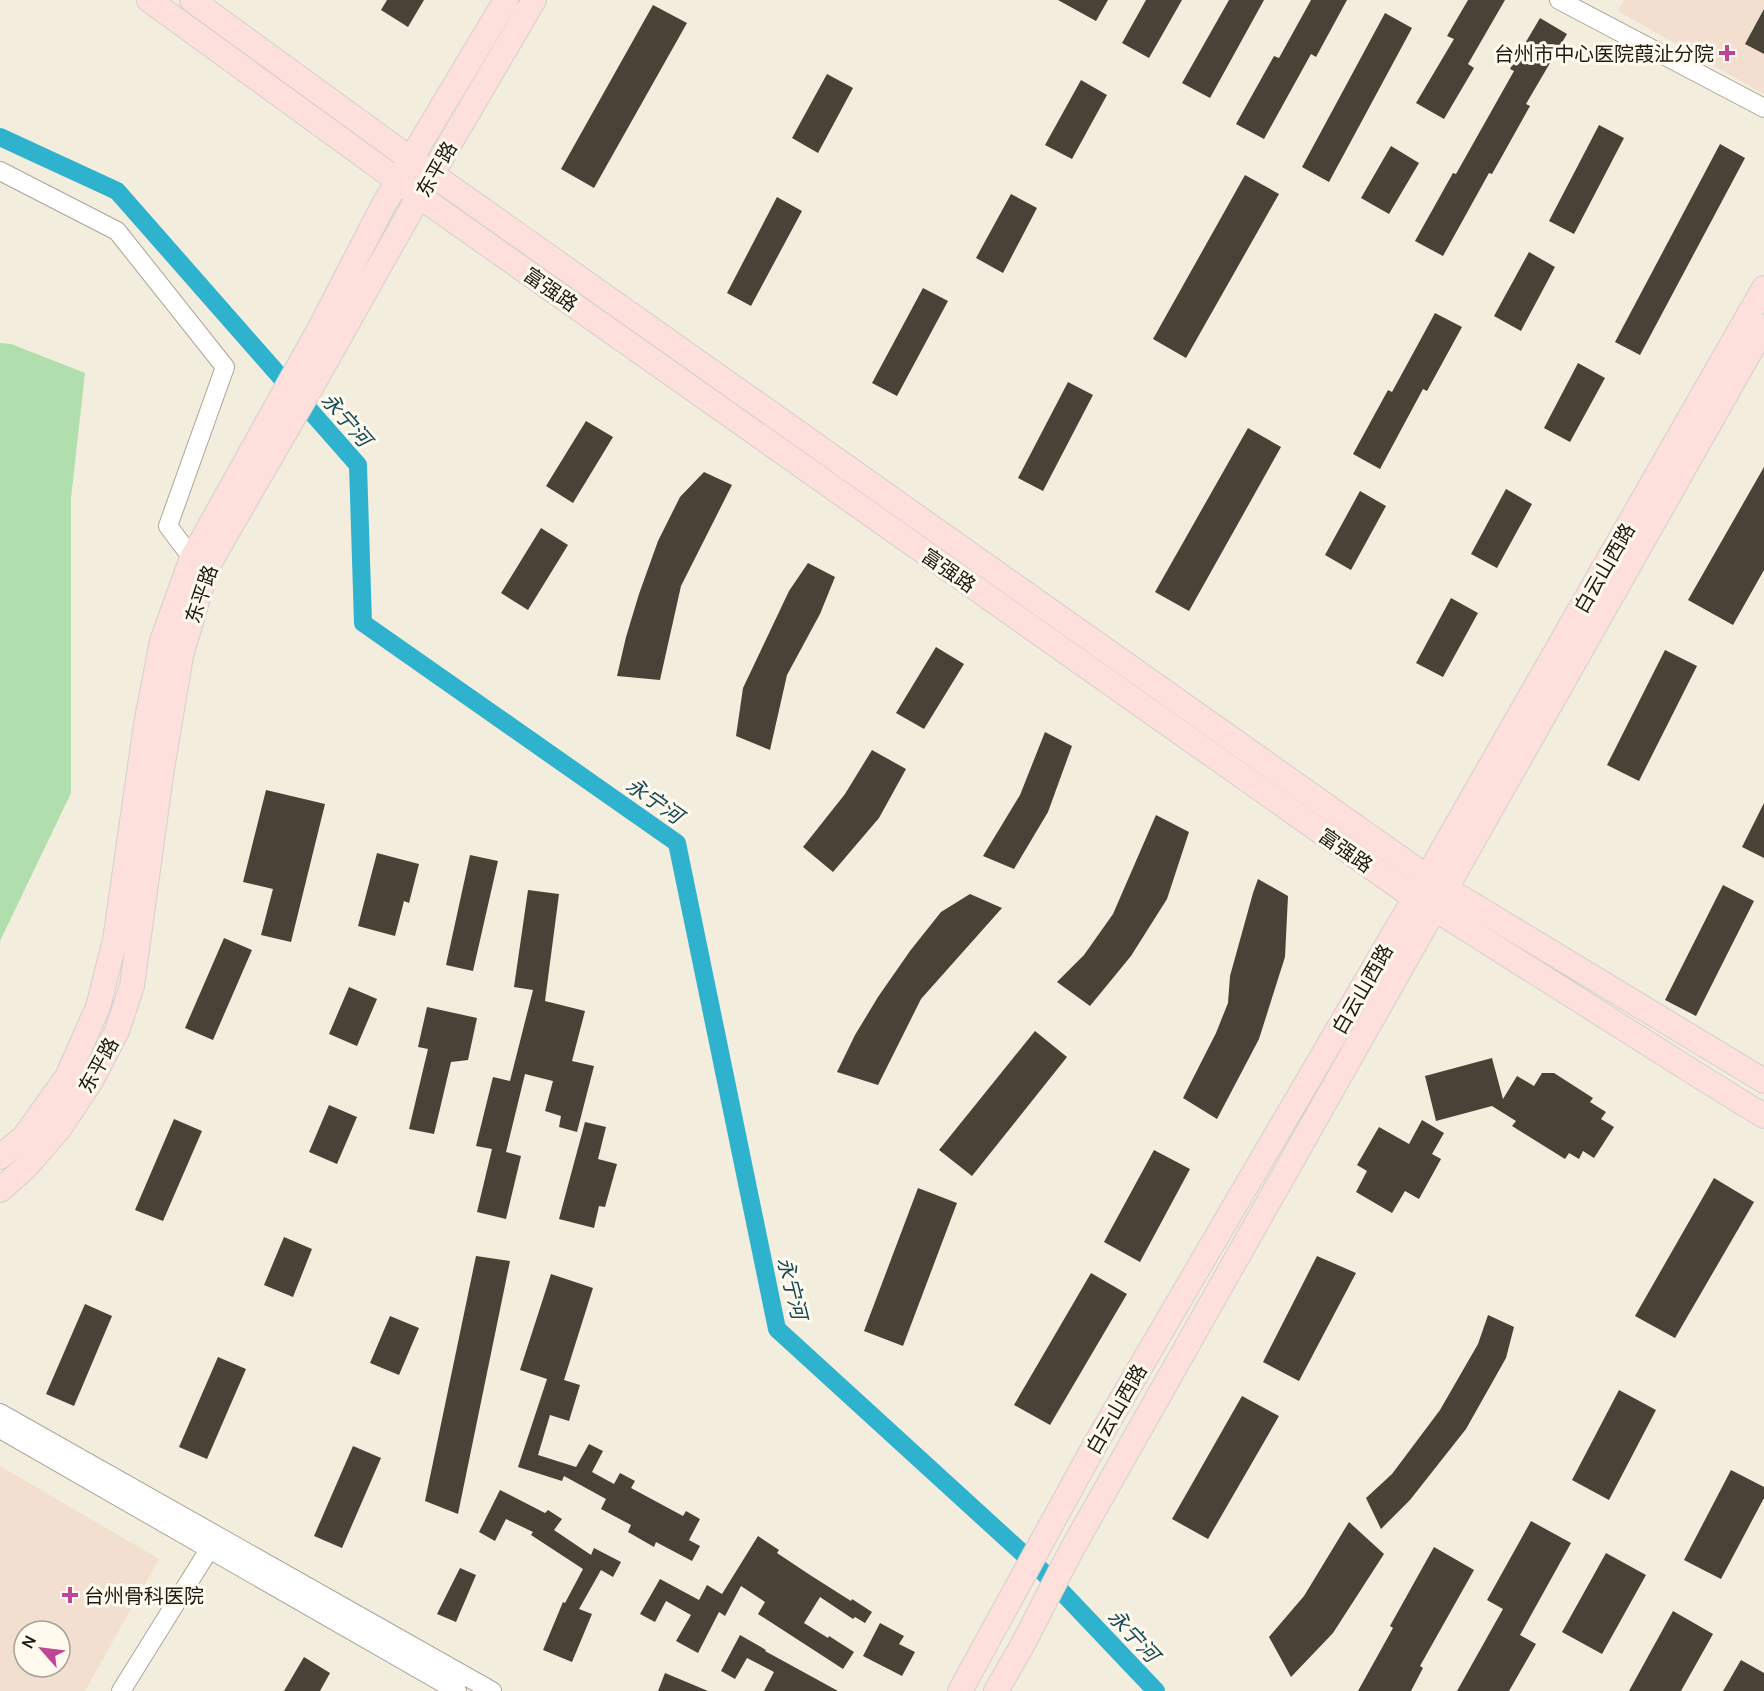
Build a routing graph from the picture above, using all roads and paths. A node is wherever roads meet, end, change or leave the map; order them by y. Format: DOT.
graph roads {
  1 [pos="149,0"];
  2 [pos="192,0"];
  3 [pos="506,0"];
  4 [pos="534,0"];
  5 [pos="1559,0"];
  6 [pos="1764,108"];
  7 [pos="412,160"];
  8 [pos="0,171"];
  9 [pos="432,175"];
  10 [pos="398,180"];
  11 [pos="420,196"];
  12 [pos="1764,288"];
  13 [pos="1764,327"];
  14 [pos="261,454"];
  15 [pos="192,558"];
  16 [pos="1431,894"];
  17 [pos="1764,1081"];
  18 [pos="1764,1116"];
  19 [pos="0,1157"];
  20 [pos="0,1190"];
  21 [pos="0,1413"];
  22 [pos="0,1429"];
  23 [pos="213,1542"];
  24 [pos="121,1691"];
  25 [pos="457,1691"];
  26 [pos="492,1691"];
  27 [pos="960,1691"];
  28 [pos="996,1691"];
  1 -- 10 [label="main road, 富强路"];
  2 -- 7 [label="main road, 富强路"];
  3 -- 7 [label="main road, 东平路"];
  4 -- 9 [label="main road, 东平路"];
  5 -- 6 [label="street"];
  7 -- 9 [label="main road, 富强路"];
  7 -- 10 [label="main road, 东平路"];
  8 -- 15 [label="street"];
  9 -- 11 [label="main road, 东平路"];
  9 -- 16 [label="main road, 富强路"];
  10 -- 11 [label="main road, 富强路"];
  10 -- 14 [label="main road, 东平路"];
  11 -- 14 [label="main road, 东平路"];
  11 -- 16 [label="main road, 富强路"];
  12 -- 16 [label="main road, 白云山西路"];
  13 -- 16 [label="main road, 白云山西路"];
  14 -- 15 [label="main road, 东平路"];
  14 -- 20 [label="main road, 东平路"];
  15 -- 19 [label="main road, 东平路"];
  16 -- 17 [label="main road, 富强路"];
  16 -- 18 [label="main road, 富强路"];
  16 -- 27 [label="main road, 白云山西路"];
  16 -- 28 [label="main road, 白云山西路"];
  21 -- 23 [label="street"];
  22 -- 23 [label="street"];
  23 -- 24 [label="street"];
  23 -- 25 [label="street"];
  23 -- 26 [label="street"];
}
